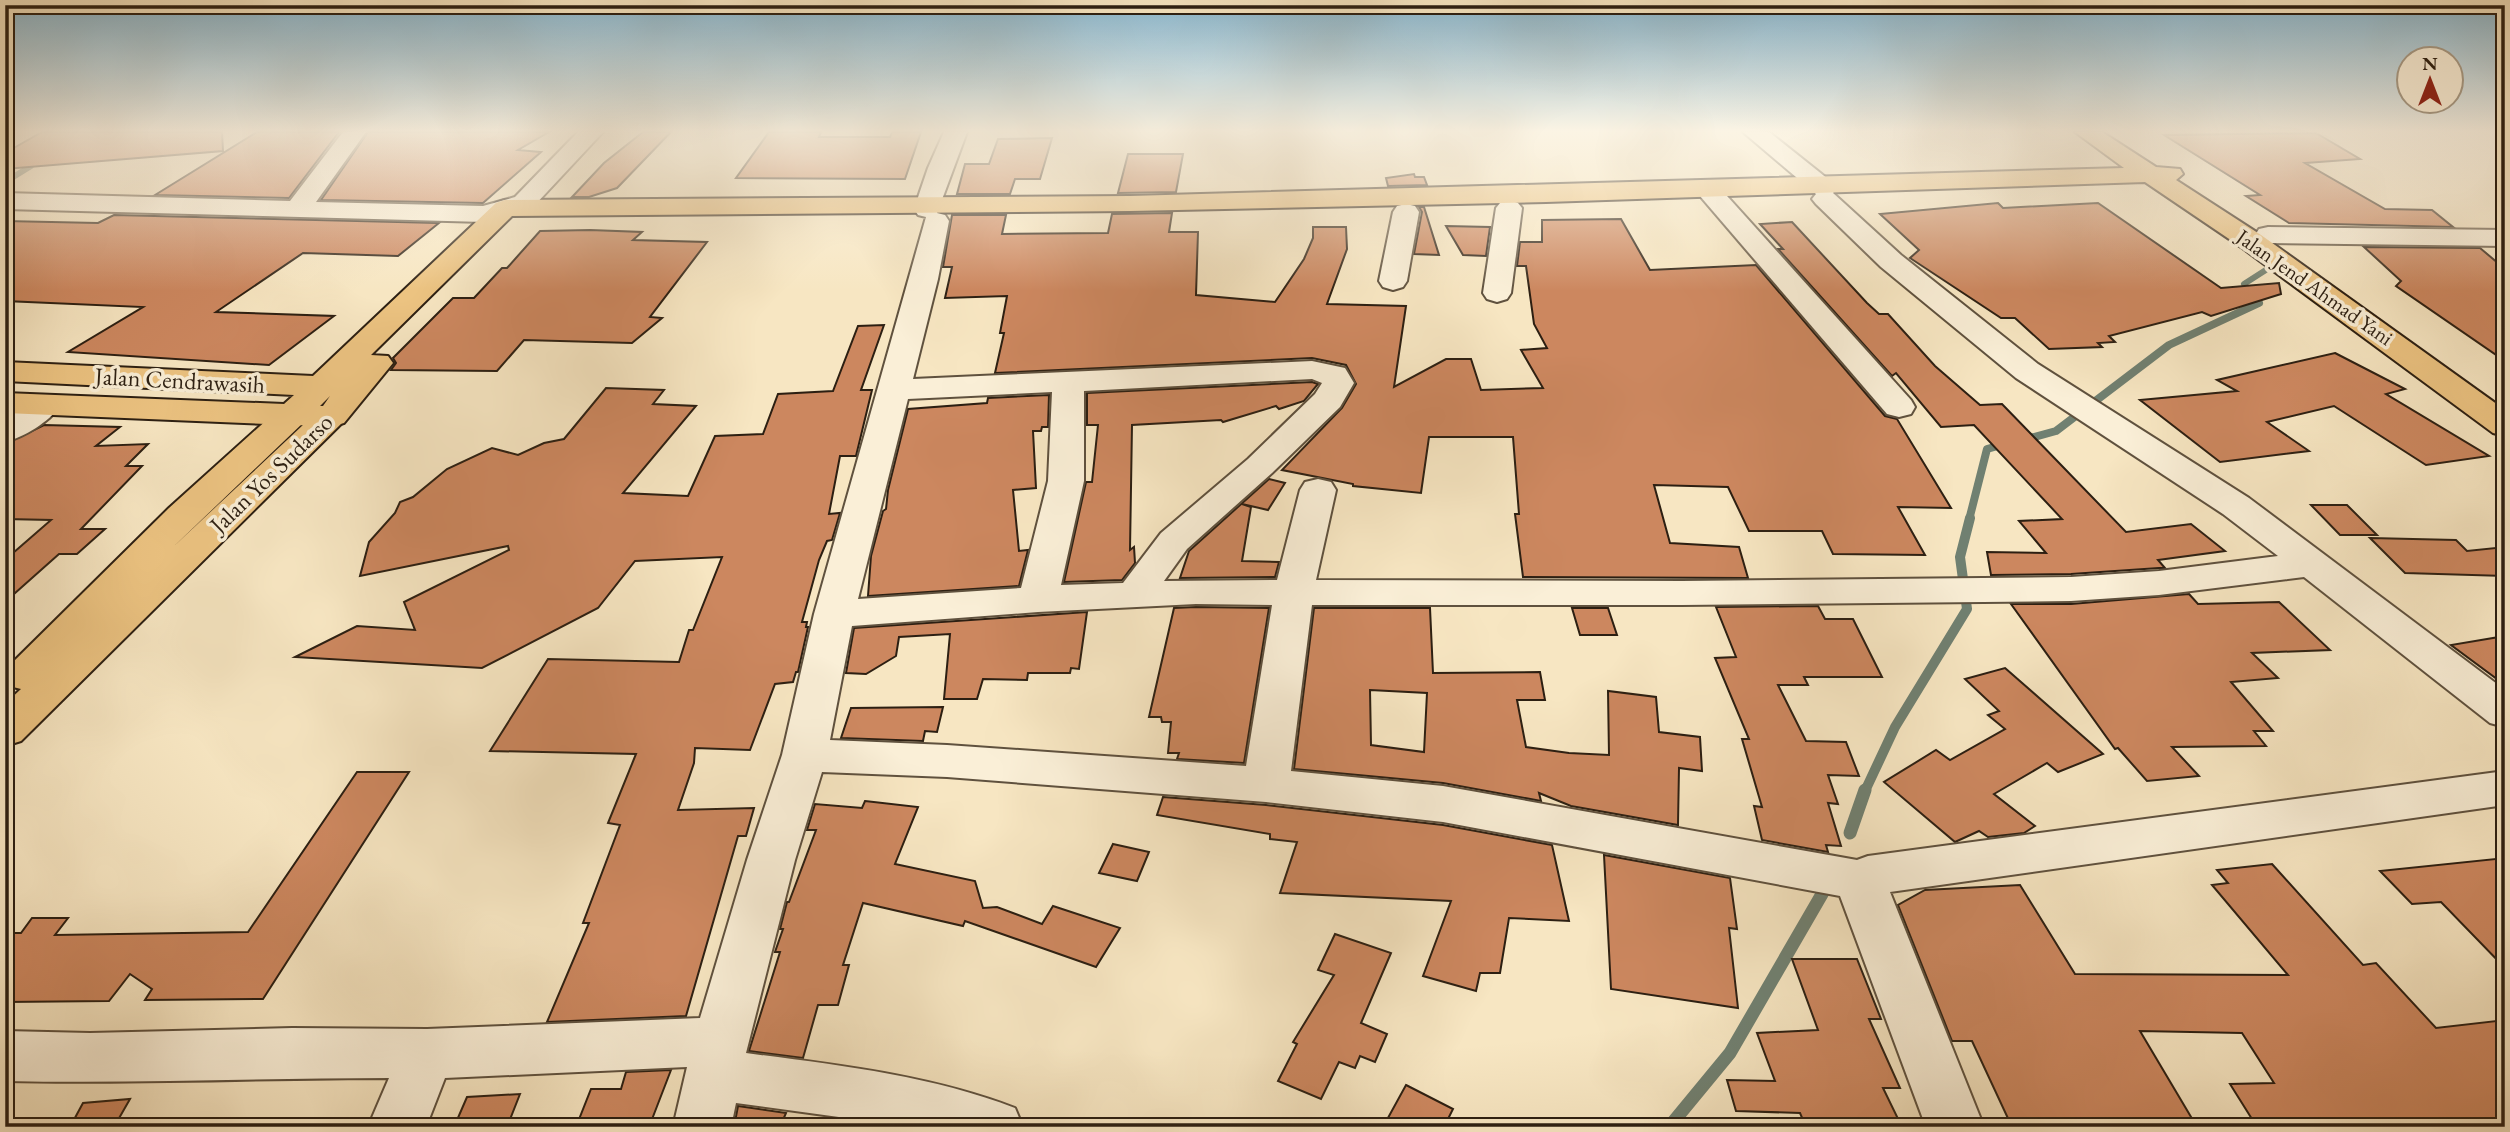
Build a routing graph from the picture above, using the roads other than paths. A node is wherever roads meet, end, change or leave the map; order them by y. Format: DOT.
graph roads {
  1 [pos="315,185"];
  2 [pos="537,185"];
  3 [pos="937,185"];
  4 [pos="1815,185"];
  5 [pos="2083,185"];
  6 [pos="2176,185"];
  7 [pos="2177,185"];
  8 [pos="1824,193"];
  9 [pos="1714,197"];
  10 [pos="5,201"];
  11 [pos="1509,208"];
  12 [pos="297,209"];
  13 [pos="508,212"];
  14 [pos="1406,212"];
  15 [pos="931,215"];
  16 [pos="2268,235"];
  17 [pos="2505,238"];
  18 [pos="1392,281"];
  19 [pos="1497,293"];
  20 [pos="5,371"];
  21 [pos="1068,383"];
  22 [pos="894,390"];
  23 [pos="336,397"];
  24 [pos="2505,402"];
  25 [pos="5,403"];
  26 [pos="44,406"];
  27 [pos="1899,407"];
  28 [pos="292,415"];
  29 [pos="2505,426"];
  30 [pos="5,432"];
  31 [pos="1318,490"];
  32 [pos="2312,564"];
  33 [pos="1294,591"];
  34 [pos="1133,595"];
  35 [pos="1038,599"];
  36 [pos="834,614"];
  37 [pos="5,695"];
  38 [pos="2505,712"];
  39 [pos="5,730"];
  40 [pos="805,755"];
  41 [pos="1266,785"];
  42 [pos="2505,788"];
  43 [pos="1863,881"];
  44 [pos="427,1054"];
  45 [pos="5,1056"];
  46 [pos="718,1057"];
  47 [pos="397,1127"];
  48 [pos="702,1127"];
  49 [pos="994,1127"];
  50 [pos="1955,1127"];
  1 -- 12 [label="street"];
  2 -- 13 [label="street"];
  3 -- 15 [label="street"];
  4 -- 8 [label="street"];
  5 -- 8 [label="main road"];
  6 -- 29 [label="main road, Jalan Jend Ahmad Yani"];
  7 -- 16 [label="main road, Jalan Jend Ahmad Yani"];
  8 -- 9 [label="main road"];
  8 -- 32 [label="street"];
  9 -- 11 [label="main road"];
  9 -- 15 [label="main road"];
  9 -- 27 [label="street"];
  10 -- 12 [label="street"];
  11 -- 14 [label="main road"];
  11 -- 19 [label="street"];
  12 -- 13 [label="street"];
  13 -- 15 [label="main road"];
  13 -- 23 [label="main road, Jalan Yos Sudarso"];
  14 -- 15 [label="main road"];
  14 -- 18 [label="street"];
  15 -- 22 [label="street"];
  16 -- 17 [label="street"];
  16 -- 24 [label="main road, Jalan Jend Ahmad Yani"];
  20 -- 23 [label="main road, Jalan Cendrawasih"];
  21 -- 22 [label="street"];
  21 -- 34 [label="street"];
  21 -- 35 [label="street"];
  22 -- 36 [label="street"];
  23 -- 28 [label="main road, Jalan Cendrawasih"];
  23 -- 39 [label="main road, Jalan Yos Sudarso"];
  25 -- 26 [label="main road, Jalan Cendrawasih"];
  26 -- 28 [label="main road, Jalan Cendrawasih"];
  26 -- 30 [label="street"];
  28 -- 37 [label="main road, Jalan Yos Sudarso"];
  31 -- 33 [label="street"];
  32 -- 33 [label="street"];
  32 -- 38 [label="street"];
  33 -- 34 [label="street"];
  33 -- 41 [label="street"];
  34 -- 35 [label="street"];
  35 -- 36 [label="street"];
  36 -- 40 [label="street"];
  40 -- 41 [label="street"];
  40 -- 46 [label="street"];
  41 -- 43 [label="street"];
  42 -- 43 [label="street"];
  43 -- 50 [label="street"];
  44 -- 45 [label="street"];
  44 -- 46 [label="street"];
  44 -- 47 [label="street"];
  46 -- 48 [label="street"];
  46 -- 49 [label="street"];
}
